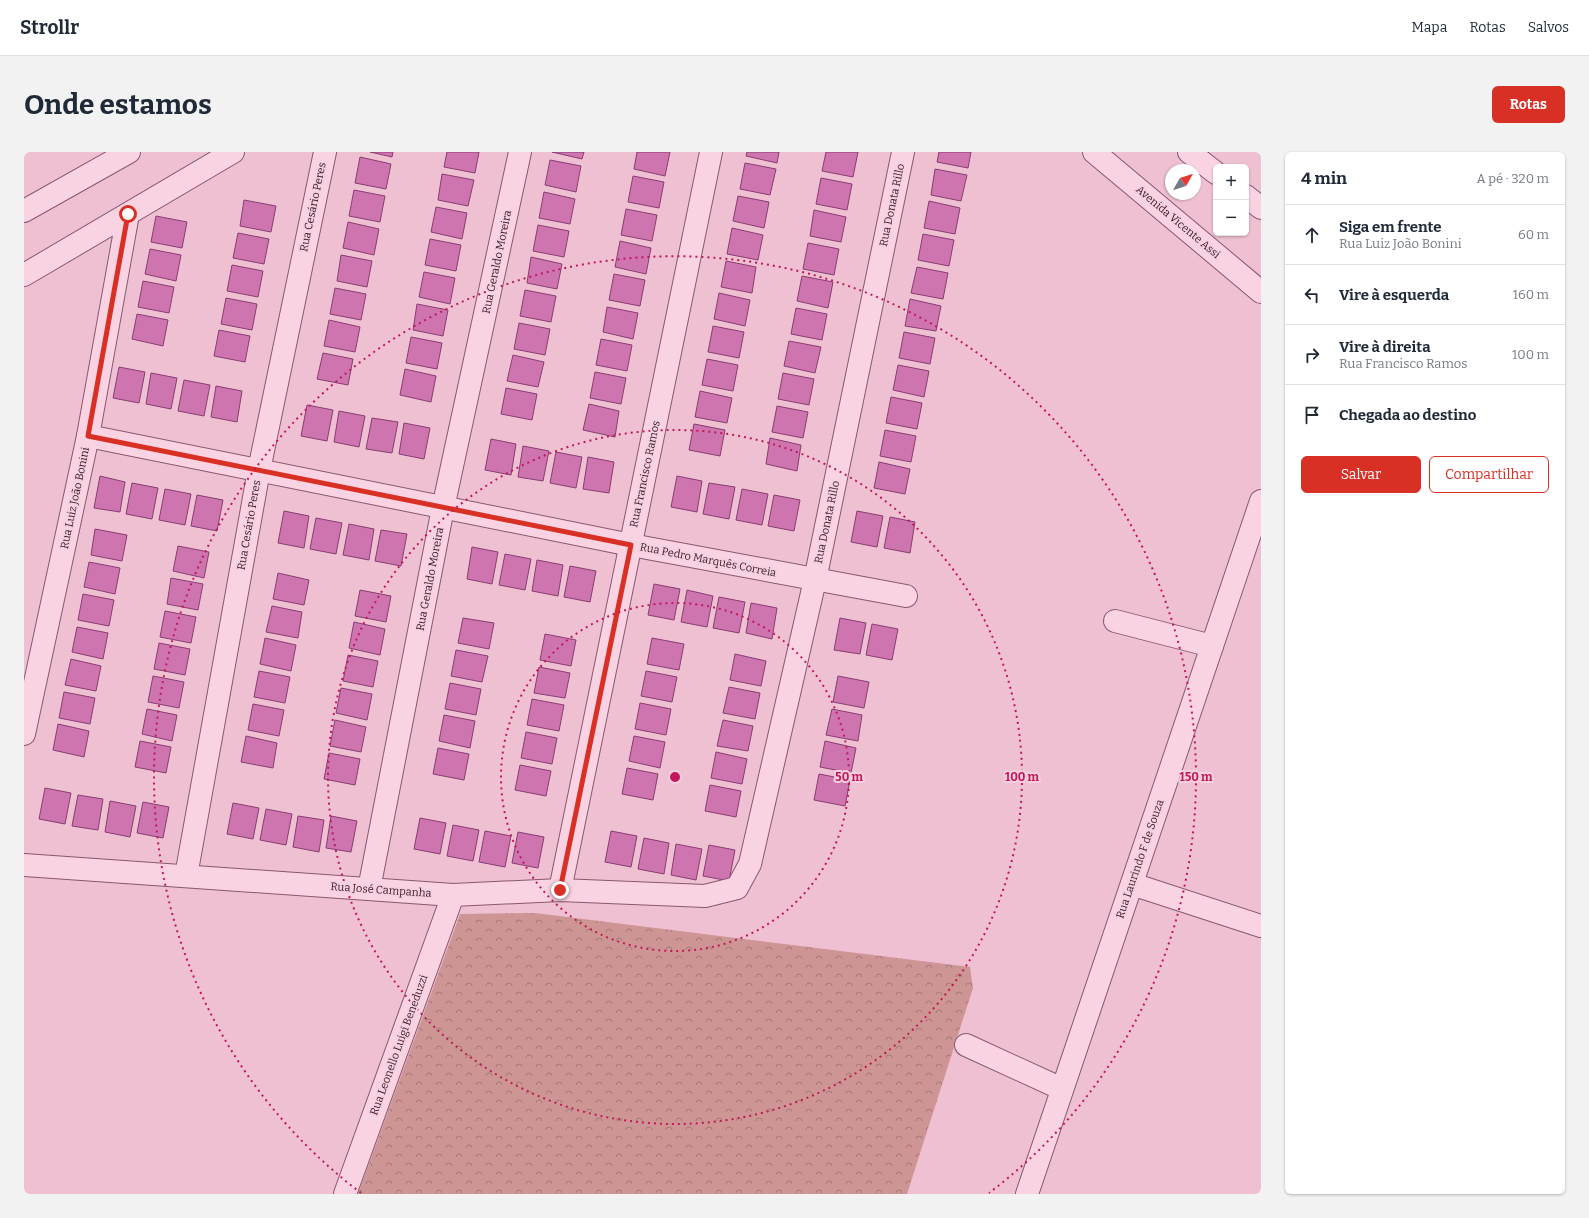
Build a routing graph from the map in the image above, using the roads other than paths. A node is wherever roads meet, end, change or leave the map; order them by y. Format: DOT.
graph roads {
  1 [pos="129,152"];
  2 [pos="233,152"];
  3 [pos="325,152"];
  4 [pos="520,152"];
  5 [pos="711,152"];
  6 [pos="902,152"];
  7 [pos="1094,152"];
  8 [pos="1189,152"];
  9 [pos="1213,171"];
  10 [pos="1249,198"];
  11 [pos="1261,208"];
  12 [pos="24,211"];
  13 [pos="128,214"];
  14 [pos="24,275"];
  15 [pos="1261,292"];
  16 [pos="88,436"];
  17 [pos="259,470"];
  18 [pos="1261,501"];
  19 [pos="444,508"];
  20 [pos="631,545"];
  21 [pos="815,580"];
  22 [pos="906,596"];
  23 [pos="1115,620"];
  24 [pos="1212,646"];
  25 [pos="24,734"];
  26 [pos="24,865"];
  27 [pos="186,876"];
  28 [pos="1132,884"];
  29 [pos="737,888"];
  30 [pos="369,889"];
  31 [pos="560,890"];
  32 [pos="453,895"];
  33 [pos="1261,926"];
  34 [pos="966,1045"];
  35 [pos="1062,1089"];
  36 [pos="346,1194"];
  37 [pos="1027,1194"];
  1 -- 12 [label="street"];
  2 -- 13 [label="street"];
  3 -- 17 [label="street, Rua Cesário Peres"];
  4 -- 19 [label="street, Rua Geraldo Moreira"];
  5 -- 20 [label="street, Rua Francisco Ramos"];
  6 -- 21 [label="street, Rua Donata Rillo"];
  7 -- 15 [label="street, Avenida Vicente Assi"];
  8 -- 9 [label="street"];
  10 -- 11 [label="street"];
  13 -- 14 [label="street"];
  13 -- 16 [label="street, Rua Luiz João Bonini"];
  16 -- 17 [label="street, Rua Pedro Marquês Correia"];
  16 -- 25 [label="street, Rua Luiz João Bonini"];
  17 -- 19 [label="street, Rua Pedro Marquês Correia"];
  17 -- 27 [label="street, Rua Cesário Peres"];
  18 -- 24 [label="street, Rua Laurindo F de Souza"];
  19 -- 20 [label="street, Rua Pedro Marquês Correia"];
  19 -- 30 [label="street, Rua Geraldo Moreira"];
  20 -- 21 [label="street, Rua Pedro Marquês Correia"];
  20 -- 31 [label="street, Rua Francisco Ramos"];
  21 -- 22 [label="street, Rua Pedro Marquês Correia"];
  21 -- 29 [label="street, Rua Donata Rillo"];
  23 -- 24 [label="street"];
  24 -- 28 [label="street, Rua Laurindo F de Souza"];
  26 -- 27 [label="street, Rua José Campanha"];
  27 -- 30 [label="street, Rua José Campanha"];
  28 -- 33 [label="street"];
  28 -- 35 [label="street, Rua Laurindo F de Souza"];
  29 -- 31 [label="street, Rua José Campanha"];
  30 -- 32 [label="street, Rua José Campanha"];
  31 -- 32 [label="street, Rua José Campanha"];
  32 -- 36 [label="street, Rua Leonello Luigi Beneduzzi"];
  34 -- 35 [label="street"];
  35 -- 37 [label="street, Rua Laurindo F de Souza"];
}
